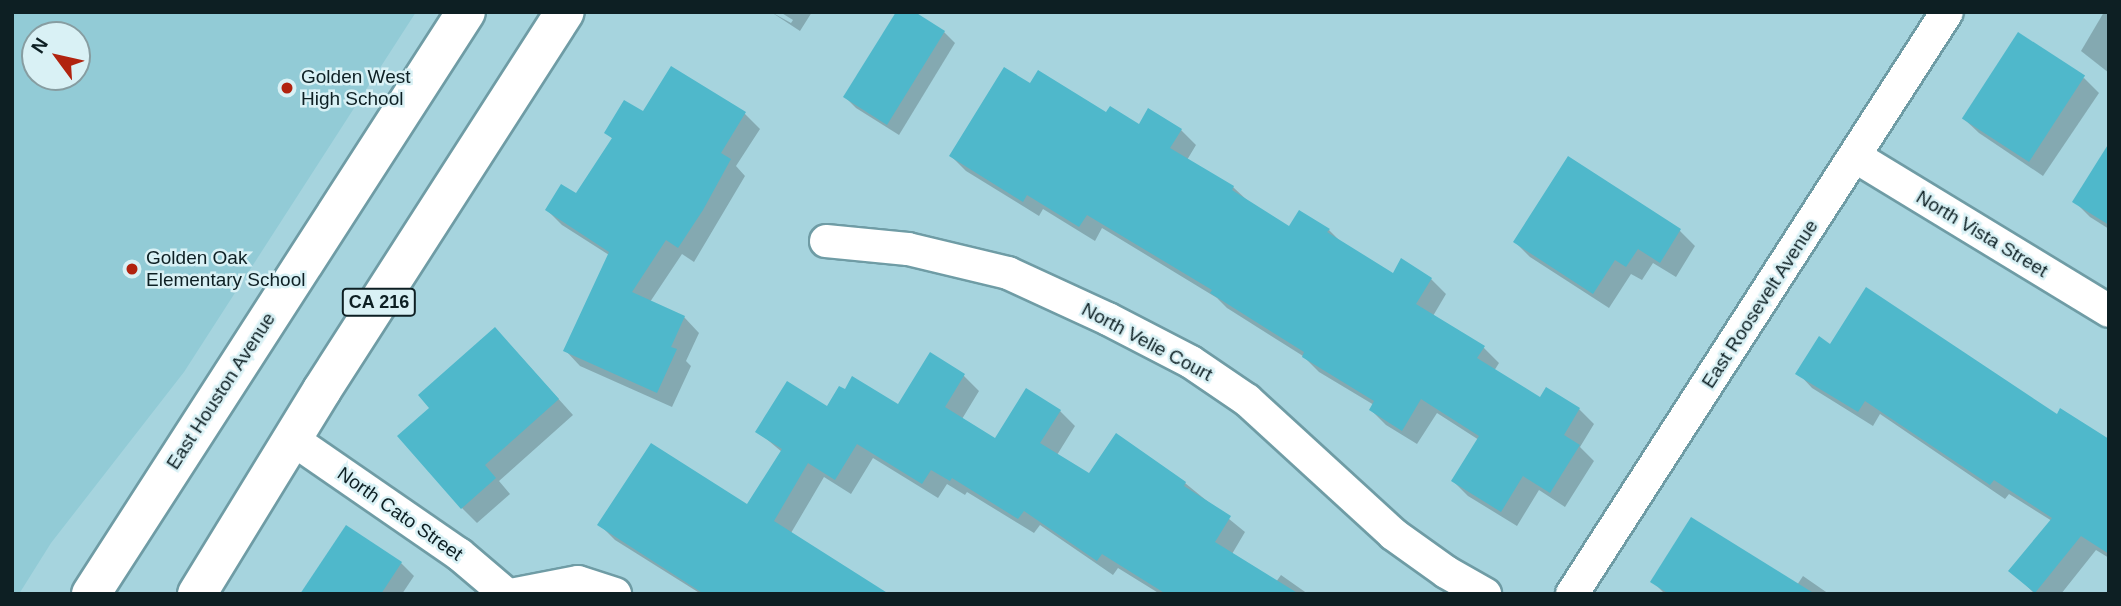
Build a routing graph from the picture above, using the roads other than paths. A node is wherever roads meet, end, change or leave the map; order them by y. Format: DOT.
graph roads {
  1 [pos="466,12"];
  2 [pos="565,12"];
  3 [pos="1947,12"];
  4 [pos="1856,157"];
  5 [pos="827,241"];
  6 [pos="2109,311"];
  7 [pos="292,439"];
  8 [pos="91,594"];
  9 [pos="197,594"];
  10 [pos="506,594"];
  11 [pos="516,594"];
  12 [pos="615,594"];
  13 [pos="1485,594"];
  14 [pos="1572,594"];
  1 -- 8 [label="main road, East Houston Avenue"];
  2 -- 7 [label="main road, CA 216"];
  3 -- 4 [label="street, East Roosevelt Avenue"];
  4 -- 6 [label="street, North Vista Street"];
  4 -- 14 [label="street, East Roosevelt Avenue"];
  5 -- 13 [label="street, North Velie Court"];
  7 -- 9 [label="main road, CA 216"];
  7 -- 10 [label="street, North Cato Street"];
  11 -- 12 [label="street"];
}
